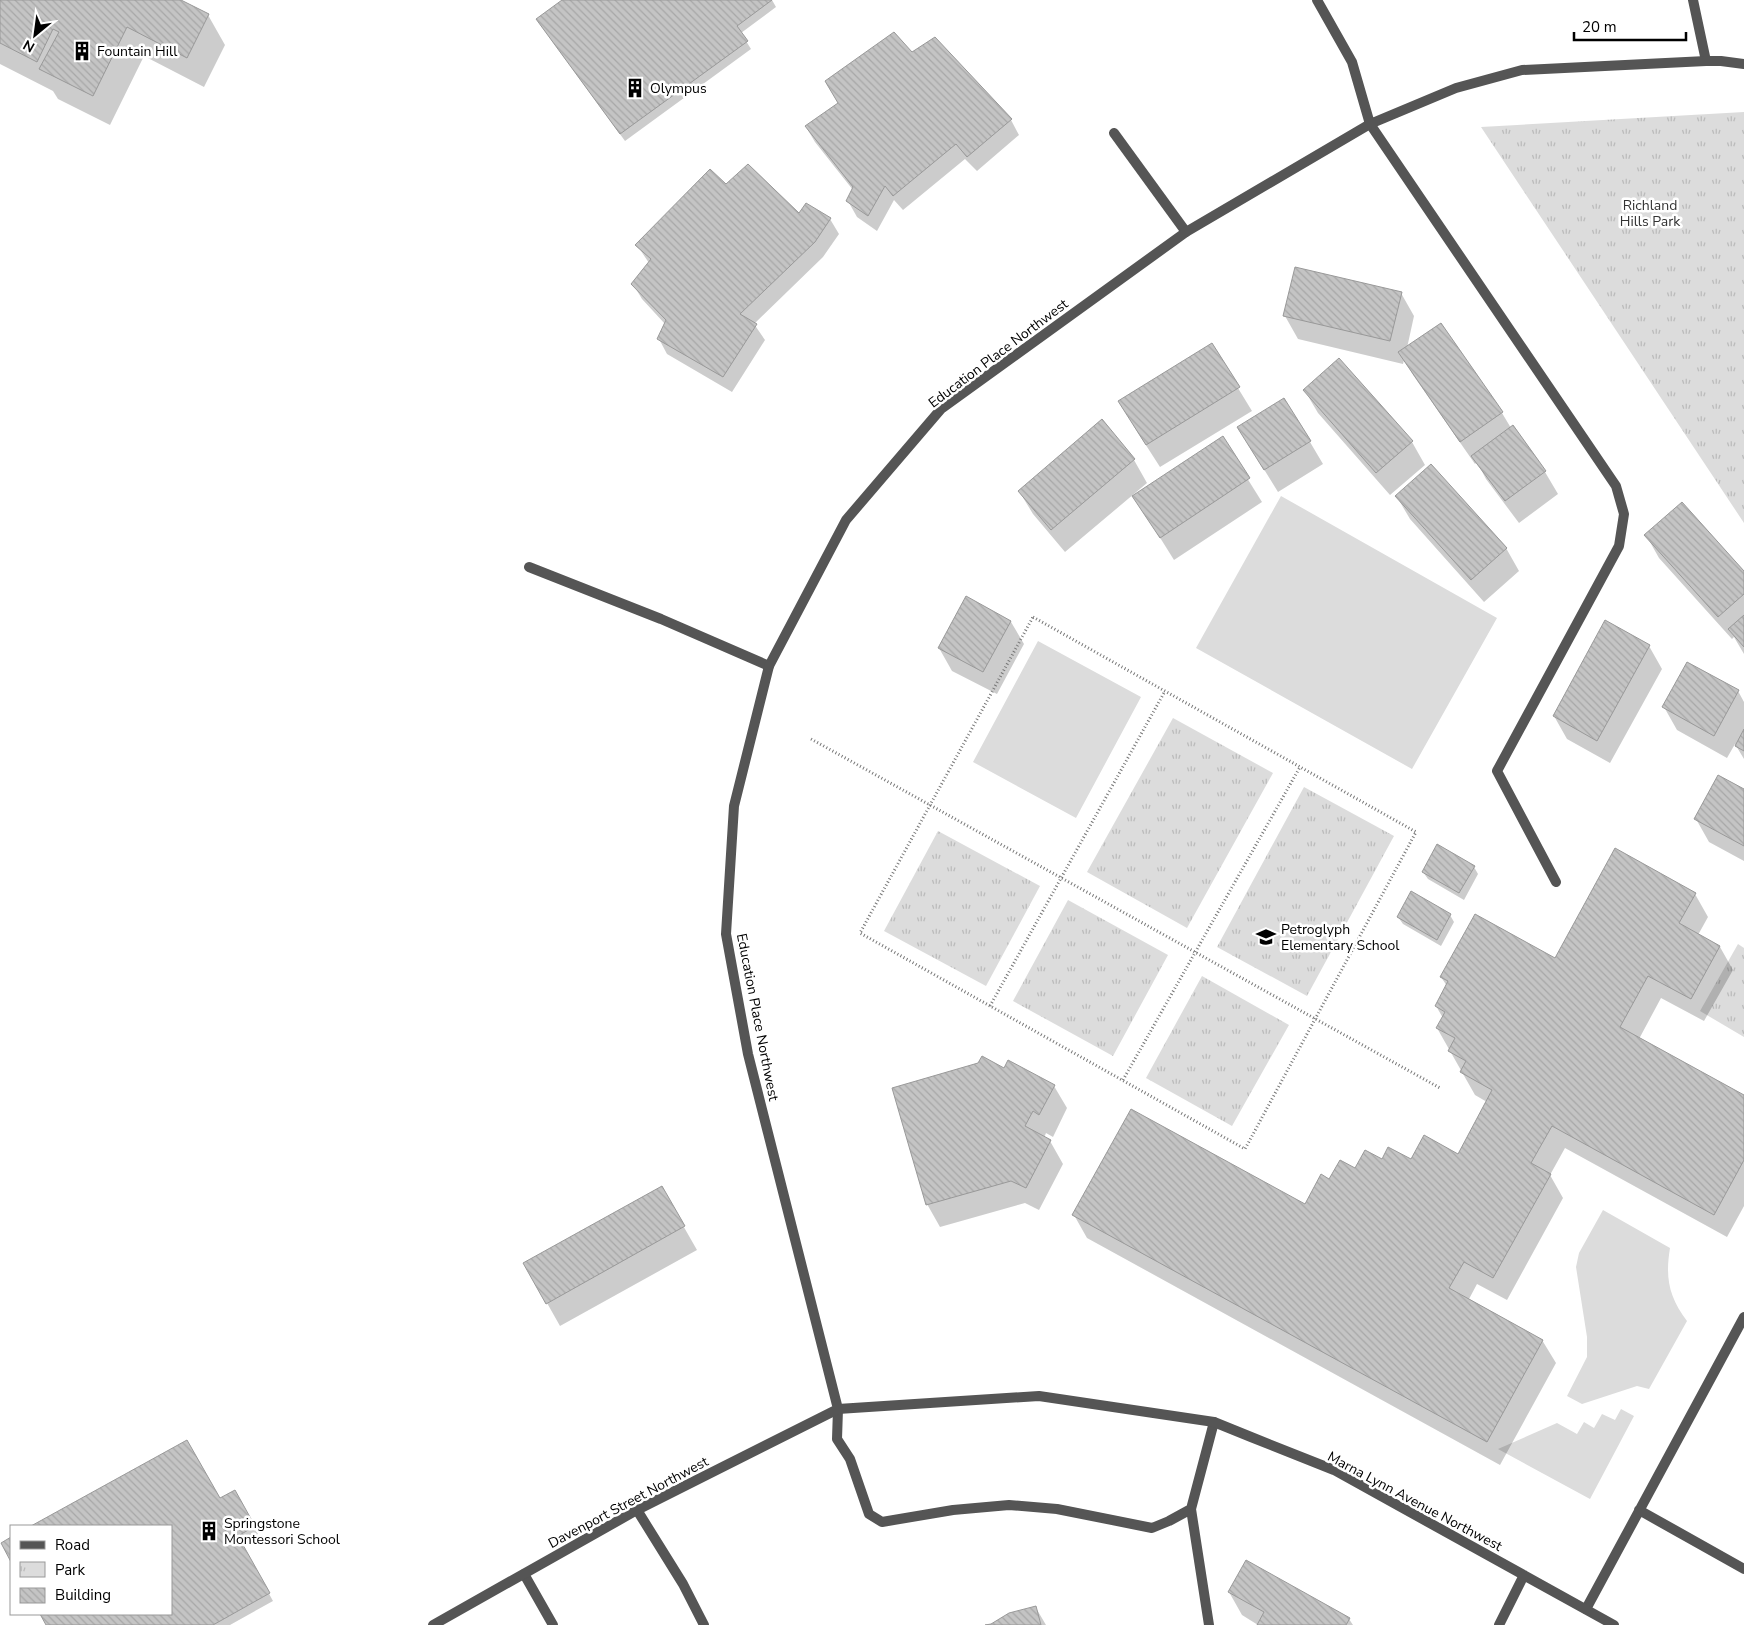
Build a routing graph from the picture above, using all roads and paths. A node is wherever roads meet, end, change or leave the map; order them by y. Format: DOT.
graph roads {
  1 [pos="1317,0"];
  2 [pos="1694,0"];
  3 [pos="1706,61"];
  4 [pos="1744,64"];
  5 [pos="1370,124"];
  6 [pos="1114,133"];
  7 [pos="1186,232"];
  8 [pos="529,567"];
  9 [pos="769,666"];
  10 [pos="1165,692"];
  11 [pos="811,739"];
  12 [pos="1300,767"];
  13 [pos="930,805"];
  14 [pos="1061,878"];
  15 [pos="1556,882"];
  16 [pos="1195,952"];
  17 [pos="990,1006"];
  18 [pos="1315,1019"];
  19 [pos="1123,1080"];
  20 [pos="1440,1088"];
  21 [pos="1744,1317"];
  22 [pos="838,1409"];
  23 [pos="1214,1422"];
  24 [pos="1191,1509"];
  25 [pos="637,1510"];
  26 [pos="1639,1510"];
  27 [pos="1744,1569"];
  28 [pos="524,1574"];
  29 [pos="1524,1575"];
  30 [pos="1586,1610"];
  31 [pos="433,1625"];
  32 [pos="553,1625"];
  33 [pos="704,1625"];
  34 [pos="1209,1625"];
  35 [pos="1499,1625"];
  36 [pos="1614,1625"];
  1 -- 5 [label="street"];
  2 -- 3 [label="street"];
  3 -- 4 [label="street, Education Place Northwest"];
  3 -- 5 [label="street, Education Place Northwest"];
  5 -- 7 [label="street, Education Place Northwest"];
  5 -- 15 [label="street"];
  6 -- 7 [label="street"];
  7 -- 9 [label="street, Education Place Northwest"];
  8 -- 9 [label="street"];
  9 -- 22 [label="street, Education Place Northwest"];
  10 -- 12 [label="path"];
  10 -- 13 [label="path"];
  10 -- 14 [label="path"];
  11 -- 13 [label="path"];
  12 -- 16 [label="path"];
  12 -- 18 [label="path"];
  13 -- 14 [label="path"];
  13 -- 17 [label="path"];
  14 -- 16 [label="path"];
  14 -- 17 [label="path"];
  16 -- 18 [label="path"];
  16 -- 19 [label="path"];
  17 -- 19 [label="path"];
  18 -- 19 [label="path"];
  18 -- 20 [label="path"];
  21 -- 26 [label="street"];
  22 -- 23 [label="street, Marna Lynn Avenue Northwest"];
  22 -- 24 [label="street, Education Place Northwest"];
  22 -- 25 [label="street, Davenport Street Northwest"];
  23 -- 24 [label="street"];
  23 -- 29 [label="street, Marna Lynn Avenue Northwest"];
  24 -- 34 [label="street"];
  25 -- 28 [label="street, Davenport Street Northwest"];
  25 -- 33 [label="street"];
  26 -- 27 [label="street"];
  26 -- 30 [label="street"];
  28 -- 31 [label="street, Davenport Street Northwest"];
  28 -- 32 [label="street"];
  29 -- 30 [label="street, Marna Lynn Avenue Northwest"];
  29 -- 35 [label="street"];
  30 -- 36 [label="street, Marna Lynn Avenue Northwest"];
}
